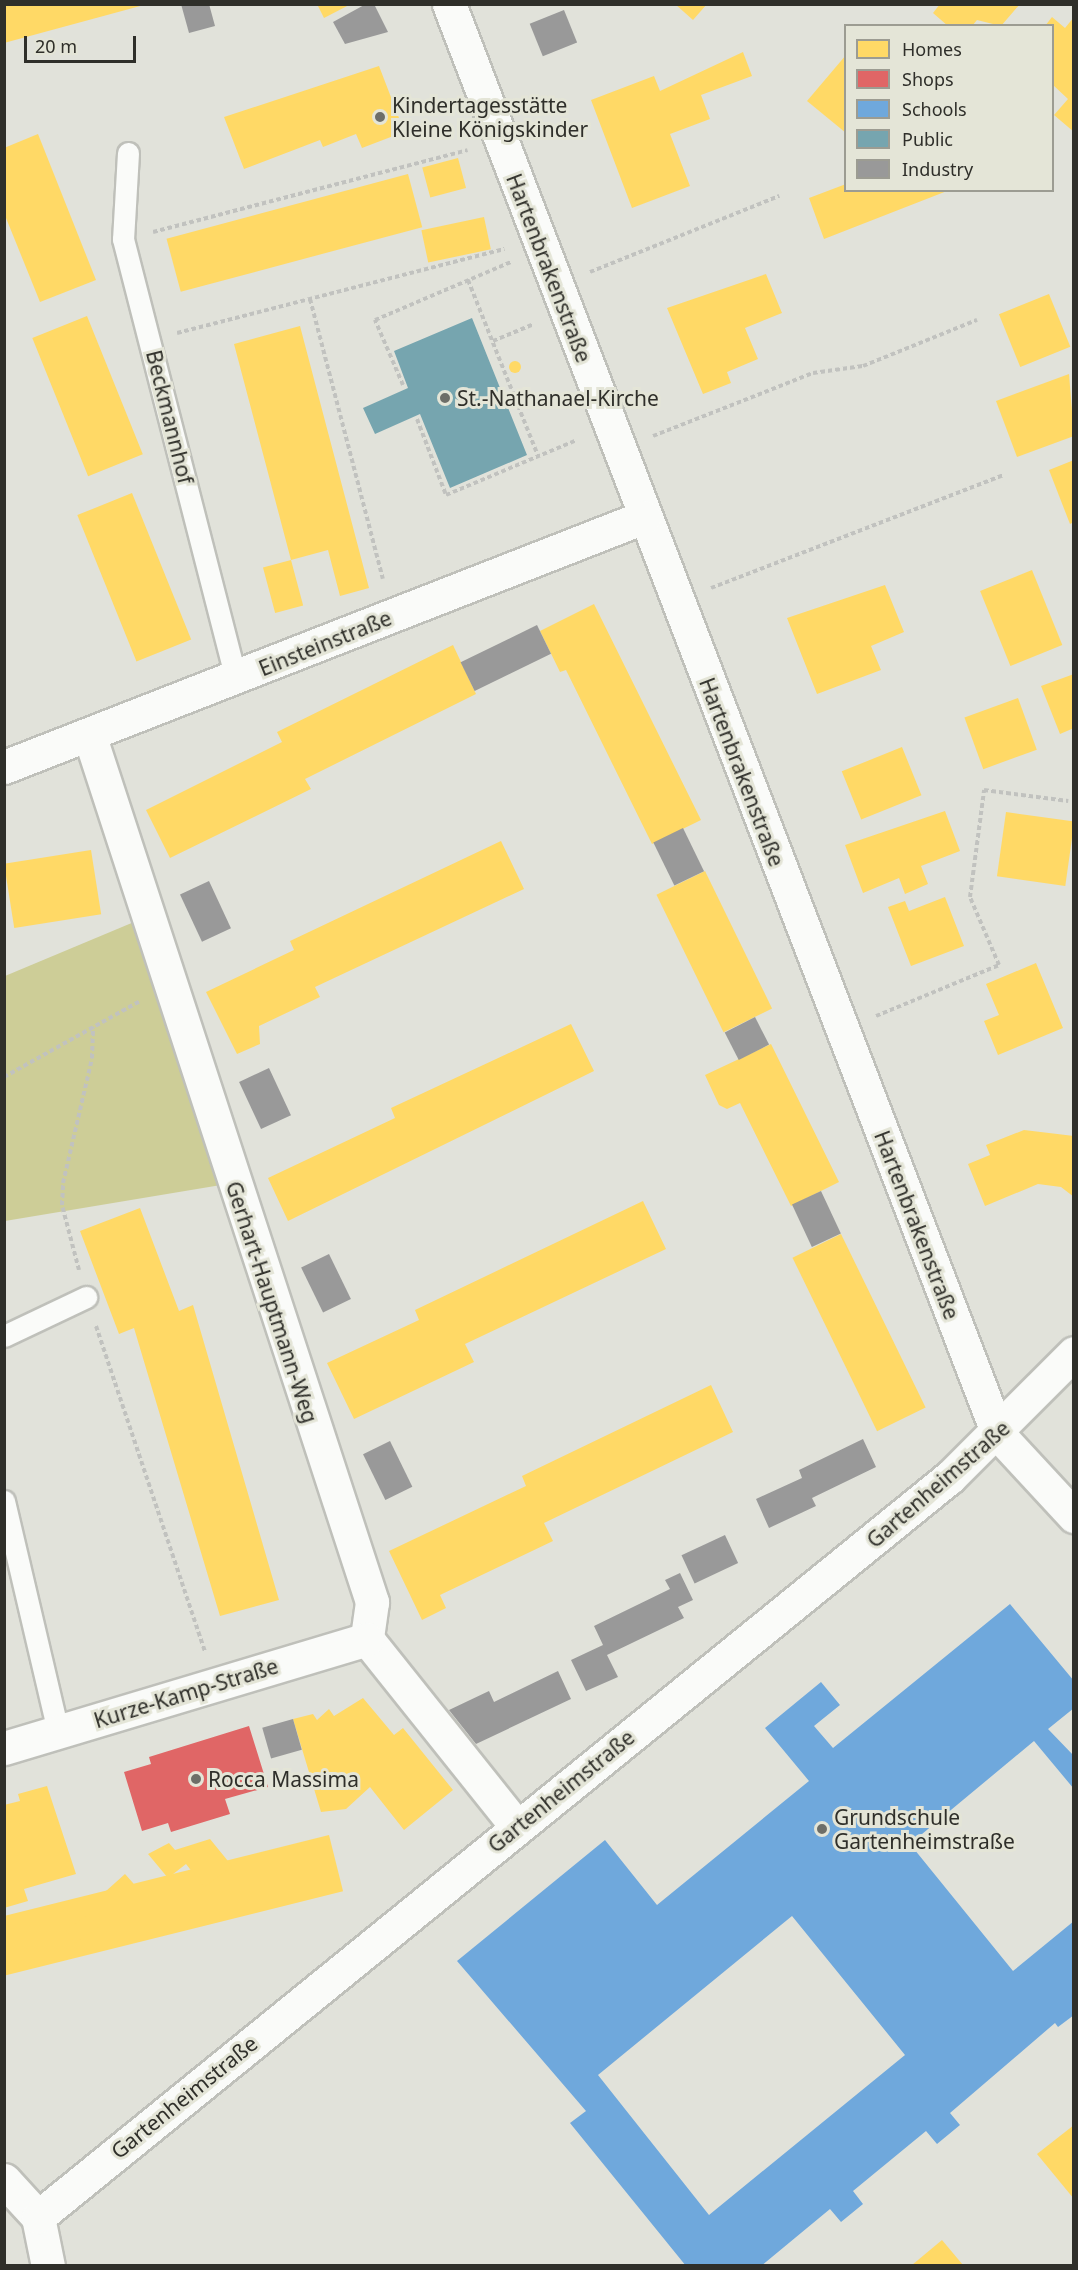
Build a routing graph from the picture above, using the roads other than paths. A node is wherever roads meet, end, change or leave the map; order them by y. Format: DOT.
graph roads {
  1 [pos="449,4"];
  2 [pos="128,153"];
  3 [pos="644,518"];
  4 [pos="236,678"];
  5 [pos="90,737"];
  6 [pos="4,766"];
  7 [pos="86,1297"];
  8 [pos="4,1336"];
  9 [pos="1074,1353"];
  10 [pos="998,1434"];
  11 [pos="4,1501"];
  12 [pos="1074,1516"];
  13 [pos="367,1639"];
  14 [pos="58,1731"];
  15 [pos="4,1748"];
  16 [pos="517,1827"];
  17 [pos="4,2180"];
  18 [pos="38,2217"];
  19 [pos="48,2265"];
  1 -- 3 [label="street, Hartenbrakenstraße"];
  2 -- 4 [label="lane, Beckmannhof"];
  3 -- 4 [label="street, Einsteinstraße"];
  3 -- 10 [label="street, Hartenbrakenstraße"];
  4 -- 5 [label="street, Einsteinstraße"];
  5 -- 6 [label="street, Einsteinstraße"];
  5 -- 13 [label="street, Gerhart-Hauptmann-Weg"];
  7 -- 8 [label="lane"];
  9 -- 10 [label="street, Gartenheimstraße"];
  10 -- 12 [label="street, Hartenbrakenstraße"];
  10 -- 16 [label="street, Gartenheimstraße"];
  11 -- 14 [label="lane"];
  13 -- 14 [label="street, Kurze-Kamp-Straße"];
  13 -- 16 [label="street"];
  14 -- 15 [label="street, Kurze-Kamp-Straße"];
  16 -- 18 [label="street, Gartenheimstraße"];
  17 -- 18 [label="street"];
  18 -- 19 [label="street"];
}
